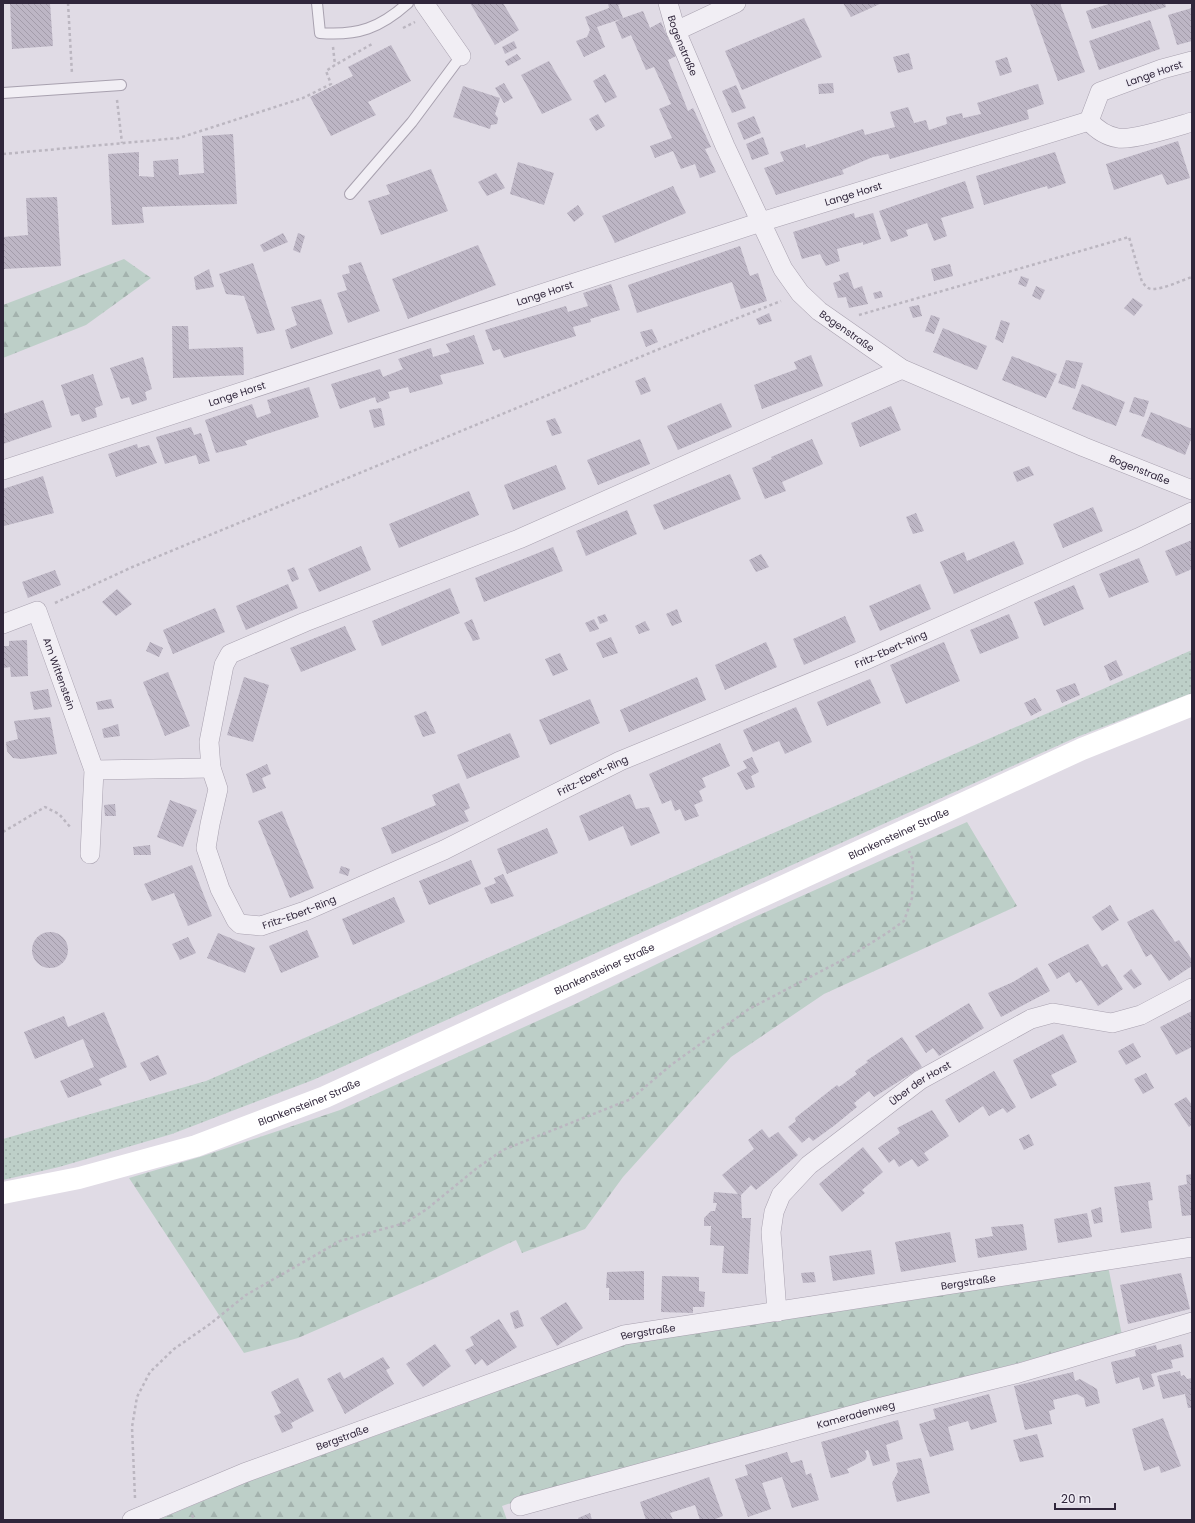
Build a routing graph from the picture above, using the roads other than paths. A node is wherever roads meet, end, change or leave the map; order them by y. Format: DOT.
graph roads {
  1 [pos="317,3"];
  2 [pos="408,3"];
  3 [pos="668,3"];
  4 [pos="736,3"];
  5 [pos="428,8"];
  6 [pos="676,31"];
  7 [pos="461,56"];
  8 [pos="1192,61"];
  9 [pos="118,85"];
  10 [pos="3,93"];
  11 [pos="1089,121"];
  12 [pos="1192,122"];
  13 [pos="350,194"];
  14 [pos="761,222"];
  15 [pos="902,369"];
  16 [pos="3,470"];
  17 [pos="1192,490"];
  18 [pos="1192,512"];
  19 [pos="3,624"];
  20 [pos="1192,705"];
  21 [pos="211,768"];
  22 [pos="94,770"];
  23 [pos="90,854"];
  24 [pos="1192,988"];
  25 [pos="3,1193"];
  26 [pos="1192,1247"];
  27 [pos="777,1312"];
  28 [pos="1192,1322"];
  29 [pos="520,1506"];
  30 [pos="134,1519"];
  1 -- 2 [label="lane"];
  3 -- 6 [label="street, Bogenstraße"];
  4 -- 6 [label="street"];
  5 -- 7 [label="street"];
  6 -- 14 [label="street, Bogenstraße"];
  7 -- 13 [label="lane"];
  8 -- 11 [label="street, Lange Horst"];
  9 -- 10 [label="lane"];
  11 -- 12 [label="street"];
  11 -- 14 [label="street, Lange Horst"];
  14 -- 15 [label="street, Bogenstraße"];
  14 -- 16 [label="street, Lange Horst"];
  15 -- 17 [label="street, Bogenstraße"];
  15 -- 21 [label="street, Fritz-Ebert-Ring"];
  18 -- 21 [label="street, Fritz-Ebert-Ring"];
  19 -- 22 [label="street, Am Wittenstein"];
  20 -- 25 [label="main road, Blankensteiner Straße"];
  21 -- 22 [label="street"];
  22 -- 23 [label="street, Am Wittenstein"];
  24 -- 27 [label="street, Über der Horst"];
  26 -- 27 [label="street, Bergstraße"];
  27 -- 30 [label="street, Bergstraße"];
  28 -- 29 [label="street, Kameradenweg"];
}
